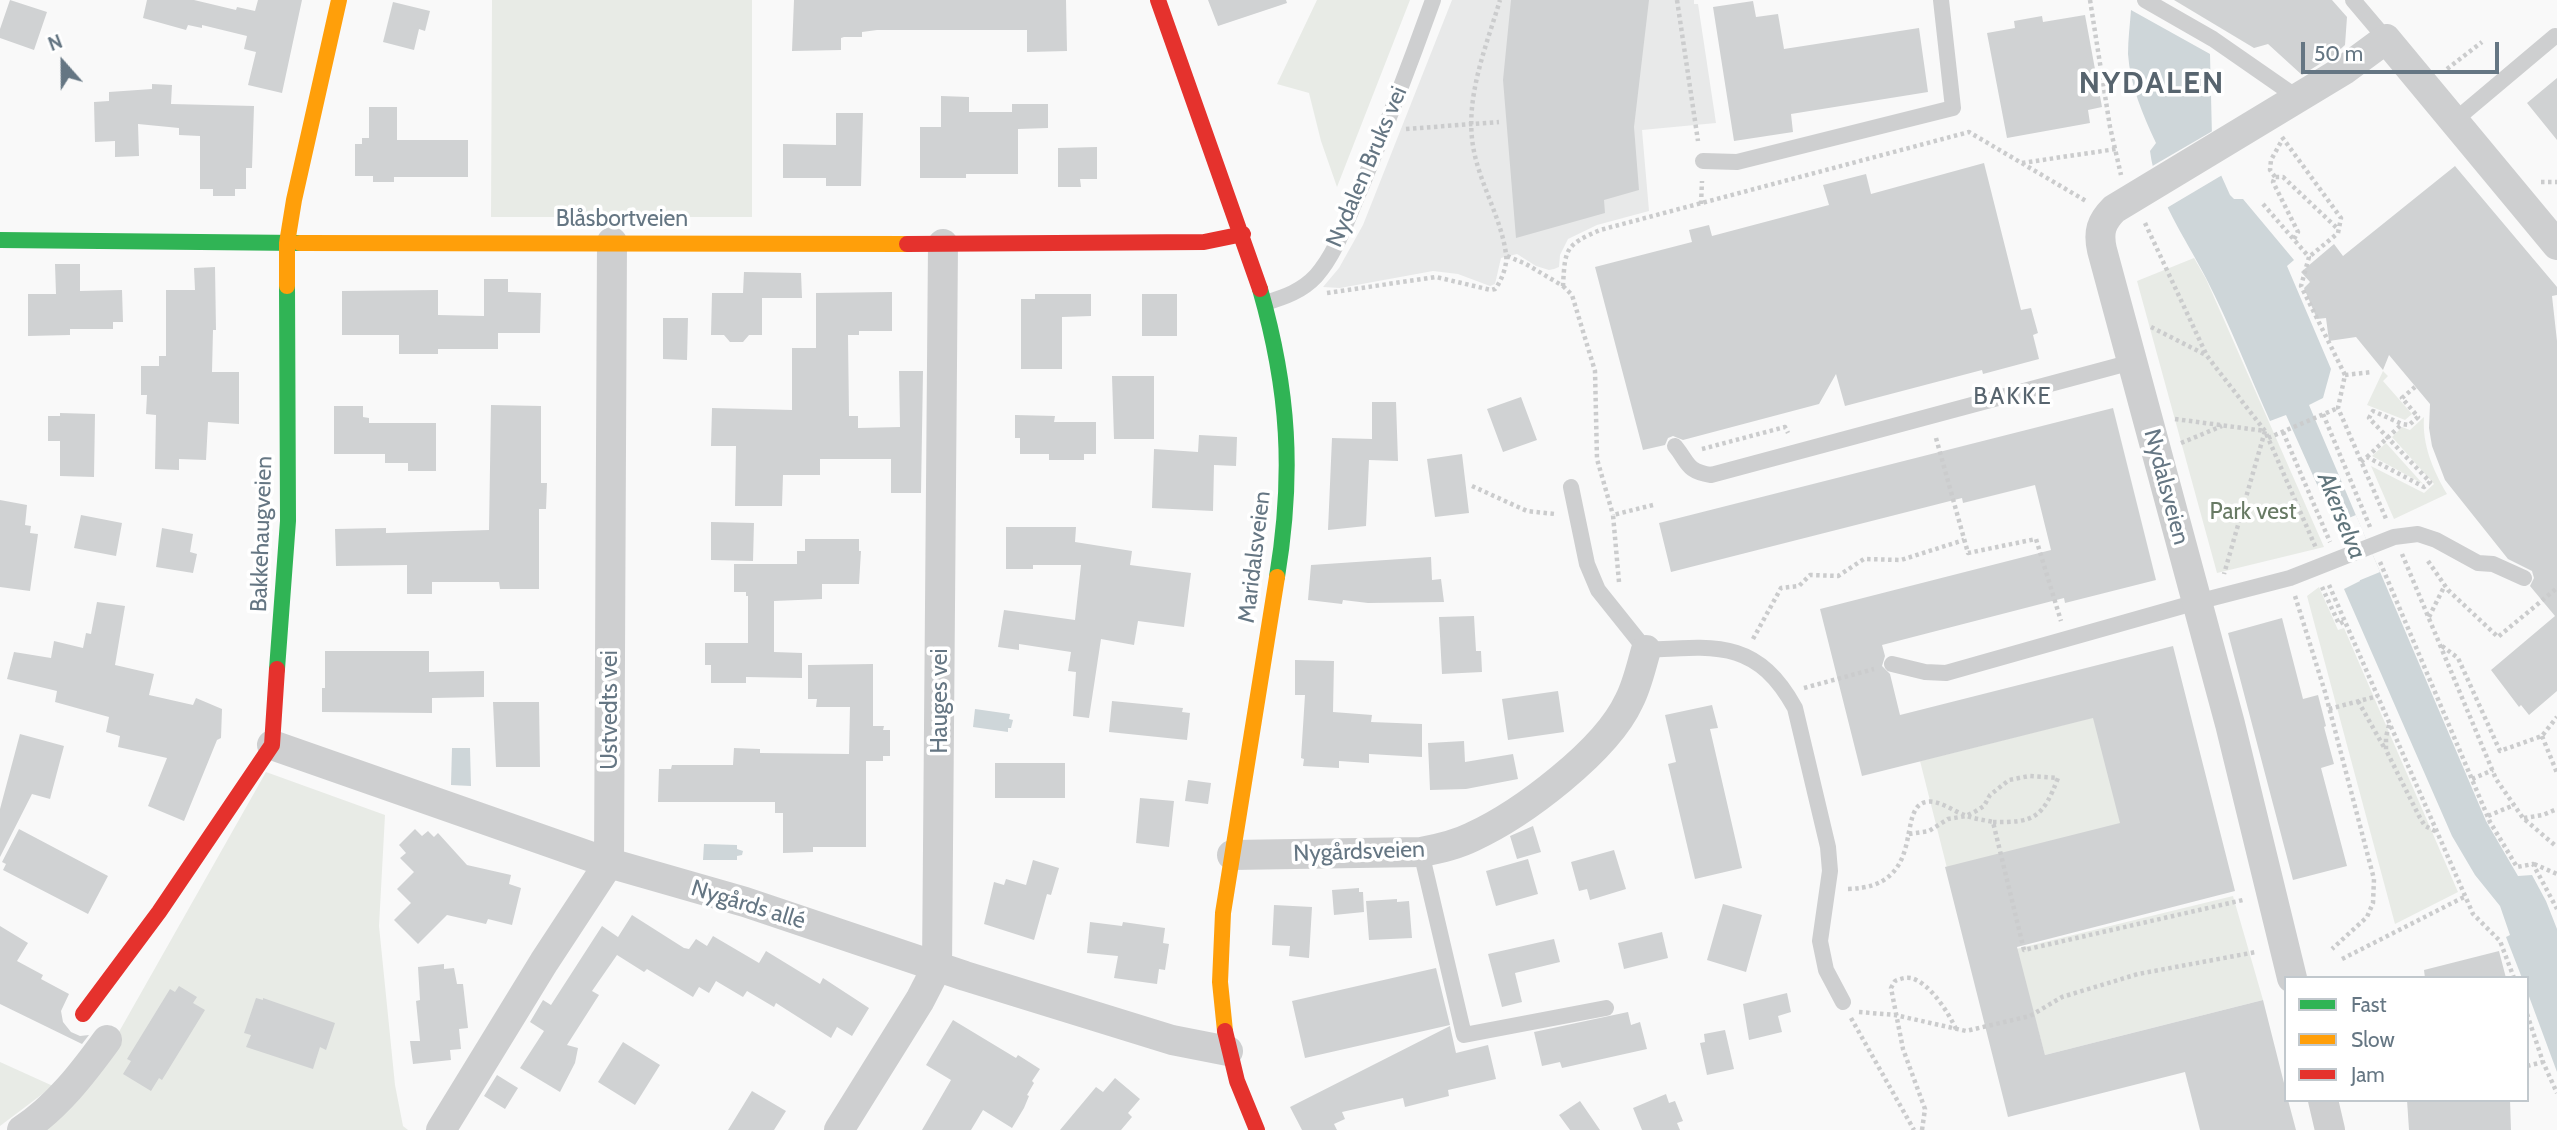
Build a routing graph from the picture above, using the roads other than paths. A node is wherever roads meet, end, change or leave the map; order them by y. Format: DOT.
graph roads {
  1 [pos="339,0"];
  2 [pos="1158,0"];
  3 [pos="1433,0"];
  4 [pos="1941,0"];
  5 [pos="2145,0"];
  6 [pos="2353,0"];
  7 [pos="2555,36"];
  8 [pos="2386,39"];
  9 [pos="2298,98"];
  10 [pos="2454,121"];
  11 [pos="1703,161"];
  12 [pos="1243,234"];
  13 [pos="0,240"];
  14 [pos="612,242"];
  15 [pos="287,243"];
  16 [pos="943,244"];
  17 [pos="2557,245"];
  18 [pos="1265,303"];
  19 [pos="2132,362"];
  20 [pos="1678,449"];
  21 [pos="1571,487"];
  22 [pos="2524,578"];
  23 [pos="2197,602"];
  24 [pos="1646,650"];
  25 [pos="1892,664"];
  26 [pos="272,745"];
  27 [pos="1421,852"];
  28 [pos="1232,855"];
  29 [pos="609,863"];
  30 [pos="937,967"];
  31 [pos="2292,976"];
  32 [pos="1843,1002"];
  33 [pos="1606,1008"];
  34 [pos="83,1014"];
  35 [pos="107,1040"];
  36 [pos="1228,1051"];
  37 [pos="2323,1102"];
  38 [pos="22,1130"];
  39 [pos="441,1130"];
  40 [pos="839,1130"];
  41 [pos="1257,1130"];
  42 [pos="2330,1130"];
  1 -- 15 [label="street, Bakkehaugveien"];
  2 -- 12 [label="street, Maridalsveien"];
  3 -- 18 [label="lane, Nydalen Bruks vei"];
  4 -- 11 [label="lane"];
  5 -- 9 [label="lane"];
  6 -- 8 [label="lane"];
  7 -- 10 [label="lane"];
  8 -- 9 [label="street, Nydalsveien"];
  8 -- 10 [label="street"];
  9 -- 19 [label="street, Nydalsveien"];
  10 -- 17 [label="street"];
  12 -- 16 [label="street, Blåsbortveien"];
  12 -- 18 [label="street, Maridalsveien"];
  13 -- 15 [label="street, Blåsbortveien"];
  14 -- 15 [label="street, Blåsbortveien"];
  14 -- 16 [label="street, Blåsbortveien"];
  14 -- 29 [label="street, Ustvedts vei"];
  15 -- 26 [label="street, Bakkehaugveien"];
  16 -- 30 [label="street, Hauges vei"];
  18 -- 28 [label="street, Maridalsveien"];
  19 -- 20 [label="lane"];
  19 -- 23 [label="street, Nydalsveien"];
  21 -- 24 [label="lane"];
  22 -- 23 [label="lane"];
  23 -- 25 [label="lane"];
  23 -- 31 [label="street, Nydalsveien"];
  24 -- 27 [label="street, Nygårdsveien"];
  24 -- 32 [label="lane"];
  26 -- 29 [label="street, Nygårds allé"];
  26 -- 34 [label="street, Bakkehaugveien"];
  27 -- 28 [label="street, Nygårdsveien"];
  27 -- 33 [label="lane"];
  28 -- 36 [label="street, Maridalsveien"];
  29 -- 30 [label="street, Nygårds allé"];
  29 -- 39 [label="street"];
  30 -- 36 [label="street, Nygårds allé"];
  30 -- 40 [label="street"];
  35 -- 38 [label="street"];
  36 -- 41 [label="street, Maridalsveien"];
  37 -- 42 [label="street"];
}
